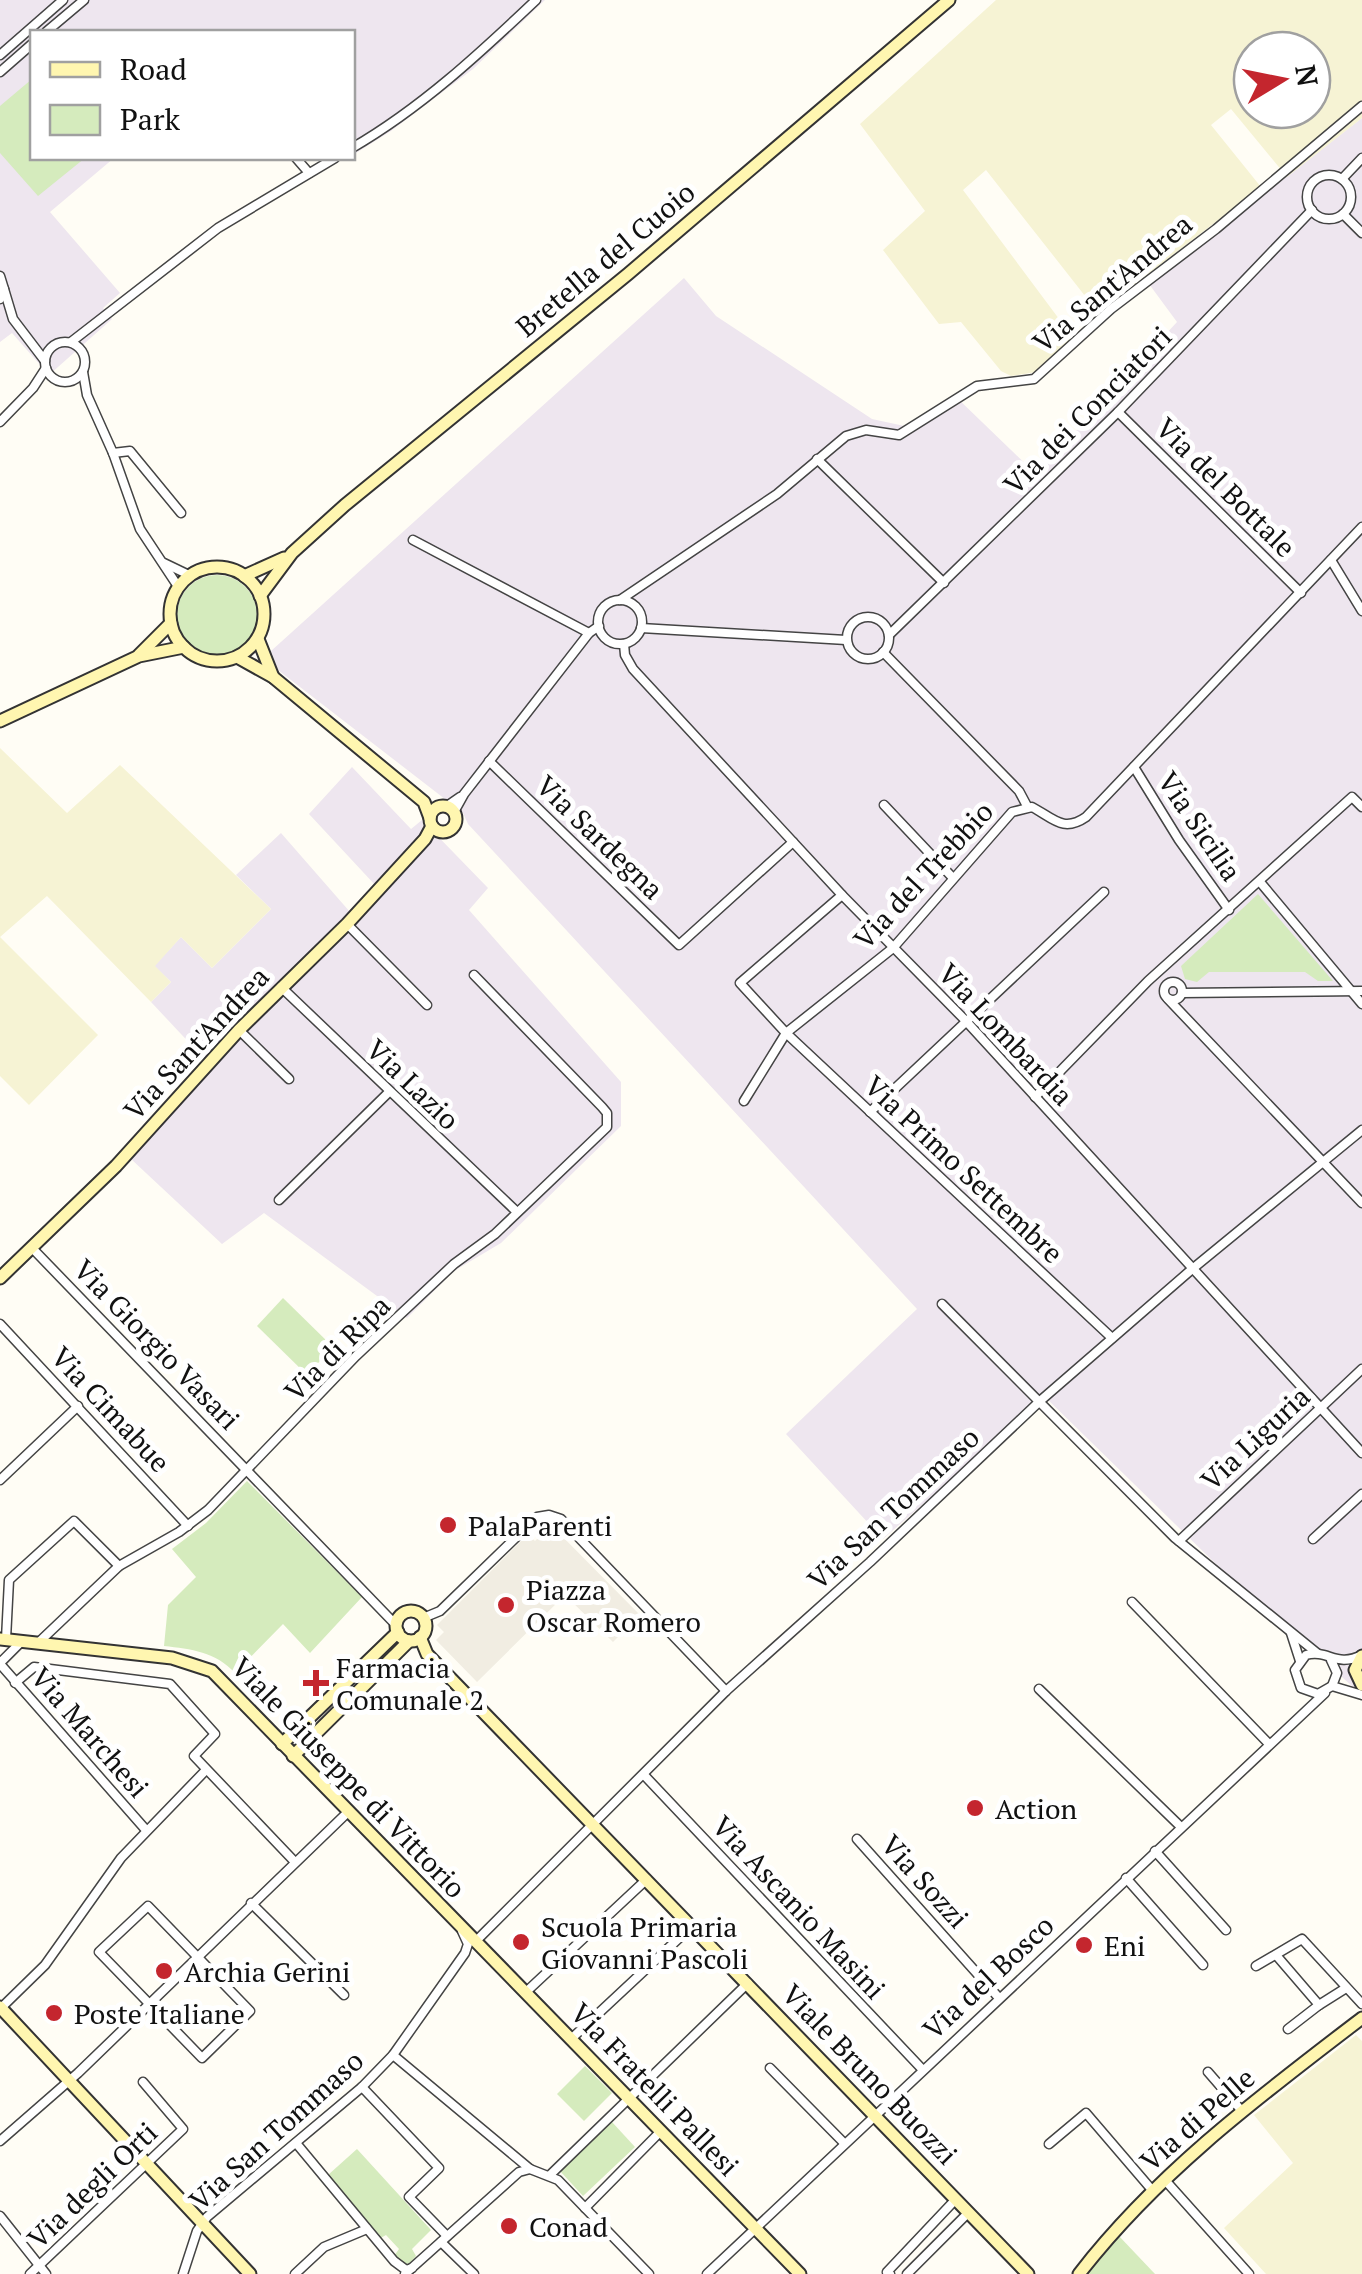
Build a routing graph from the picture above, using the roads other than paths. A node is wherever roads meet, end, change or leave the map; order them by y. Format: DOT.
graph roads {
  1 [pos="62,0"];
  2 [pos="84,0"];
  3 [pos="536,0"];
  4 [pos="948,0"];
  5 [pos="48,30"];
  6 [pos="30,46"];
  7 [pos="0,55"];
  8 [pos="0,72"];
  9 [pos="1362,106"];
  10 [pos="355,146"];
  11 [pos="1362,158"];
  12 [pos="298,160"];
  13 [pos="332,160"];
  14 [pos="309,173"];
  15 [pos="1342,178"];
  16 [pos="1312,210"];
  17 [pos="1343,214"];
  18 [pos="1362,233"];
  19 [pos="0,276"];
  20 [pos="4,289"];
  21 [pos="0,299"];
  22 [pos="0,314"];
  23 [pos="13,320"];
  24 [pos="88,331"];
  25 [pos="32,341"];
  26 [pos="71,342"];
  27 [pos="55,344"];
  28 [pos="84,354"];
  29 [pos="46,365"];
  30 [pos="83,372"];
  31 [pos="55,379"];
  32 [pos="72,381"];
  33 [pos="33,388"];
  34 [pos="88,396"];
  35 [pos="1118,412"];
  36 [pos="0,422"];
  37 [pos="113,453"];
  38 [pos="816,459"];
  39 [pos="182,514"];
  40 [pos="1362,528"];
  41 [pos="412,540"];
  42 [pos="292,553"];
  43 [pos="1331,560"];
  44 [pos="164,564"];
  45 [pos="190,576"];
  46 [pos="244,576"];
  47 [pos="944,583"];
  48 [pos="179,588"];
  49 [pos="1301,593"];
  50 [pos="260,596"];
  51 [pos="620,600"];
  52 [pos="1362,611"];
  53 [pos="172,623"];
  54 [pos="598,626"];
  55 [pos="641,628"];
  56 [pos="588,633"];
  57 [pos="889,635"];
  58 [pos="258,638"];
  59 [pos="846,640"];
  60 [pos="624,644"];
  61 [pos="184,647"];
  62 [pos="884,652"];
  63 [pos="138,656"];
  64 [pos="236,657"];
  65 [pos="273,677"];
  66 [pos="0,721"];
  67 [pos="490,761"];
  68 [pos="1134,767"];
  69 [pos="424,802"];
  70 [pos="884,806"];
  71 [pos="1027,806"];
  72 [pos="1362,807"];
  73 [pos="448,808"];
  74 [pos="434,825"];
  75 [pos="793,842"];
  76 [pos="953,878"];
  77 [pos="1260,882"];
  78 [pos="1104,892"];
  79 [pos="842,895"];
  80 [pos="1230,910"];
  81 [pos="346,924"];
  82 [pos="892,948"];
  83 [pos="1164,968"];
  84 [pos="474,976"];
  85 [pos="1148,981"];
  86 [pos="1177,983"];
  87 [pos="281,987"];
  88 [pos="1357,992"];
  89 [pos="1182,993"];
  90 [pos="1166,996"];
  91 [pos="1362,1004"];
  92 [pos="428,1005"];
  93 [pos="965,1020"];
  94 [pos="239,1030"];
  95 [pos="786,1034"];
  96 [pos="289,1078"];
  97 [pos="388,1093"];
  98 [pos="1034,1097"];
  99 [pos="744,1101"];
  100 [pos="870,1112"];
  101 [pos="1362,1130"];
  102 [pos="1322,1161"];
  103 [pos="279,1200"];
  104 [pos="1362,1203"];
  105 [pos="517,1212"];
  106 [pos="33,1248"];
  107 [pos="1192,1270"];
  108 [pos="0,1278"];
  109 [pos="942,1304"];
  110 [pos="0,1324"];
  111 [pos="1112,1338"];
  112 [pos="1362,1370"];
  113 [pos="1040,1401"];
  114 [pos="78,1406"];
  115 [pos="1320,1408"];
  116 [pos="1362,1453"];
  117 [pos="248,1470"];
  118 [pos="0,1480"];
  119 [pos="1362,1494"];
  120 [pos="188,1526"];
  121 [pos="1314,1538"];
  122 [pos="1179,1541"];
  123 [pos="119,1566"];
  124 [pos="1132,1602"];
  125 [pos="423,1618"];
  126 [pos="398,1625"];
  127 [pos="1289,1629"];
  128 [pos="3,1639"];
  129 [pos="415,1639"];
  130 [pos="22,1641"];
  131 [pos="38,1643"];
  132 [pos="1318,1653"];
  133 [pos="1362,1656"];
  134 [pos="1300,1660"];
  135 [pos="1331,1660"];
  136 [pos="0,1663"];
  137 [pos="15,1682"];
  138 [pos="1362,1685"];
  139 [pos="1039,1689"];
  140 [pos="1328,1690"];
  141 [pos="726,1691"];
  142 [pos="1304,1691"];
  143 [pos="1362,1695"];
  144 [pos="1301,1714"];
  145 [pos="282,1744"];
  146 [pos="1269,1744"];
  147 [pos="293,1756"];
  148 [pos="206,1770"];
  149 [pos="644,1775"];
  150 [pos="348,1812"];
  151 [pos="593,1823"];
  152 [pos="1181,1826"];
  153 [pos="146,1830"];
  154 [pos="857,1839"];
  155 [pos="1155,1850"];
  156 [pos="294,1861"];
  157 [pos="1126,1878"];
  158 [pos="647,1880"];
  159 [pos="251,1903"];
  160 [pos="460,1926"];
  161 [pos="692,1926"];
  162 [pos="1226,1930"];
  163 [pos="476,1942"];
  164 [pos="465,1953"];
  165 [pos="196,1956"];
  166 [pos="1276,1956"];
  167 [pos="492,1958"];
  168 [pos="1202,1964"];
  169 [pos="1256,1966"];
  170 [pos="748,1983"];
  171 [pos="1346,1988"];
  172 [pos="526,1992"];
  173 [pos="344,1996"];
  174 [pos="999,1998"];
  175 [pos="148,2003"];
  176 [pos="1362,2004"];
  177 [pos="1320,2005"];
  178 [pos="0,2008"];
  179 [pos="1362,2018"];
  180 [pos="1288,2029"];
  181 [pos="571,2039"];
  182 [pos="393,2055"];
  183 [pos="770,2068"];
  184 [pos="922,2069"];
  185 [pos="1208,2072"];
  186 [pos="68,2082"];
  187 [pos="143,2082"];
  188 [pos="362,2088"];
  189 [pos="629,2098"];
  190 [pos="1241,2110"];
  191 [pos="874,2115"];
  192 [pos="661,2131"];
  193 [pos="0,2140"];
  194 [pos="296,2143"];
  195 [pos="844,2143"];
  196 [pos="1049,2144"];
  197 [pos="146,2166"];
  198 [pos="530,2169"];
  199 [pos="550,2175"];
  200 [pos="1164,2178"];
  201 [pos="1152,2190"];
  202 [pos="953,2203"];
  203 [pos="585,2208"];
  204 [pos="0,2216"];
  205 [pos="964,2216"];
  206 [pos="201,2223"];
  207 [pos="367,2229"];
  208 [pos="755,2230"];
  209 [pos="444,2239"];
  210 [pos="43,2270"];
  211 [pos="409,2271"];
  212 [pos="30,2274"];
  213 [pos="183,2274"];
  214 [pos="250,2274"];
  215 [pos="295,2274"];
  216 [pos="474,2274"];
  217 [pos="648,2274"];
  218 [pos="707,2274"];
  219 [pos="800,2274"];
  220 [pos="890,2274"];
  221 [pos="908,2274"];
  222 [pos="1028,2274"];
  223 [pos="1079,2274"];
  224 [pos="1249,2274"];
  1 -- 7 [label="street"];
  2 -- 5 [label="street"];
  3 -- 10 [label="street"];
  4 -- 42 [label="main road, Bretella del Cuoio"];
  6 -- 8 [label="street"];
  9 -- 38 [label="street, Via Sant'Andrea"];
  11 -- 15 [label="street, Via dei Conciatori"];
  12 -- 14 [label="street"];
  13 -- 14 [label="street"];
  14 -- 24 [label="street"];
  15 -- 16 [label="street, Via dei Conciatori"];
  15 -- 17 [label="street"];
  16 -- 17 [label="street"];
  16 -- 35 [label="street, Via dei Conciatori"];
  17 -- 18 [label="street"];
  19 -- 20 [label="street"];
  20 -- 21 [label="street"];
  20 -- 23 [label="street"];
  22 -- 23 [label="street"];
  23 -- 25 [label="street"];
  24 -- 26 [label="street"];
  24 -- 28 [label="street"];
  25 -- 27 [label="street"];
  25 -- 29 [label="street"];
  26 -- 27 [label="street"];
  26 -- 28 [label="street"];
  27 -- 29 [label="street"];
  28 -- 30 [label="street"];
  29 -- 31 [label="street"];
  29 -- 33 [label="street"];
  30 -- 32 [label="street"];
  30 -- 34 [label="street"];
  31 -- 32 [label="street"];
  31 -- 33 [label="street"];
  32 -- 34 [label="street"];
  33 -- 36 [label="street"];
  34 -- 37 [label="street"];
  35 -- 47 [label="street, Via dei Conciatori"];
  35 -- 49 [label="street, Via del Bottale"];
  37 -- 39 [label="street"];
  37 -- 44 [label="street"];
  38 -- 47 [label="street"];
  38 -- 51 [label="street, Via Sant'Andrea"];
  40 -- 43 [label="street, Via del Trebbio"];
  41 -- 56 [label="street"];
  42 -- 46 [label="main road, Bretella del Cuoio"];
  42 -- 50 [label="main road, Bretella del Cuoio"];
  43 -- 49 [label="street, Via del Trebbio"];
  43 -- 52 [label="street"];
  44 -- 45 [label="street"];
  44 -- 48 [label="street"];
  45 -- 46 [label="main road, Bretella del Cuoio"];
  45 -- 48 [label="main road"];
  46 -- 50 [label="main road"];
  47 -- 57 [label="street, Via dei Conciatori"];
  48 -- 53 [label="main road"];
  49 -- 68 [label="street, Via del Trebbio"];
  50 -- 58 [label="main road"];
  51 -- 54 [label="street, Via Sant'Andrea"];
  51 -- 55 [label="street"];
  53 -- 61 [label="main road"];
  53 -- 63 [label="main road"];
  54 -- 56 [label="street, Via Sant'Andrea"];
  54 -- 60 [label="street"];
  55 -- 59 [label="street"];
  55 -- 60 [label="street"];
  56 -- 67 [label="street, Via Sant'Andrea"];
  57 -- 59 [label="street"];
  57 -- 62 [label="street"];
  58 -- 64 [label="main road"];
  58 -- 65 [label="main road"];
  59 -- 62 [label="street"];
  60 -- 75 [label="street, Via Lombardia"];
  61 -- 63 [label="main road"];
  61 -- 64 [label="main road"];
  62 -- 71 [label="street"];
  63 -- 66 [label="main road"];
  64 -- 65 [label="main road"];
  65 -- 69 [label="main road"];
  67 -- 73 [label="street, Via Sant'Andrea"];
  67 -- 75 [label="street, Via Sardegna"];
  68 -- 71 [label="street, Via del Trebbio"];
  68 -- 80 [label="street, Via Sicilia"];
  69 -- 73 [label="main road"];
  69 -- 74 [label="main road"];
  70 -- 76 [label="street"];
  71 -- 76 [label="street, Via del Trebbio"];
  72 -- 77 [label="street"];
  73 -- 74 [label="main road"];
  73 -- 74 [label="main road"];
  74 -- 81 [label="main road, Via Sant'Andrea"];
  75 -- 79 [label="street, Via Lombardia"];
  76 -- 82 [label="street, Via del Trebbio"];
  77 -- 80 [label="street"];
  77 -- 88 [label="street"];
  78 -- 93 [label="street"];
  79 -- 82 [label="street, Via Lombardia"];
  79 -- 95 [label="street, Via Primo Settembre"];
  80 -- 83 [label="street"];
  81 -- 87 [label="main road, Via Sant'Andrea"];
  81 -- 92 [label="street"];
  82 -- 93 [label="street, Via Lombardia"];
  82 -- 95 [label="street, Via del Trebbio"];
  83 -- 85 [label="street"];
  83 -- 86 [label="street"];
  84 -- 105 [label="street, Via di Ripa"];
  85 -- 90 [label="street"];
  85 -- 98 [label="street"];
  86 -- 89 [label="street"];
  86 -- 90 [label="street"];
  87 -- 94 [label="main road, Via Sant'Andrea"];
  87 -- 97 [label="street, Via Lazio"];
  88 -- 89 [label="street"];
  88 -- 91 [label="street"];
  89 -- 90 [label="street"];
  90 -- 102 [label="street"];
  93 -- 98 [label="street, Via Lombardia"];
  93 -- 100 [label="street"];
  94 -- 96 [label="street"];
  94 -- 106 [label="main road, Via Sant'Andrea"];
  95 -- 99 [label="street, Via del Trebbio"];
  95 -- 100 [label="street, Via Primo Settembre"];
  97 -- 103 [label="street"];
  97 -- 105 [label="street, Via Lazio"];
  98 -- 107 [label="street, Via Lombardia"];
  100 -- 111 [label="street, Via Primo Settembre"];
  101 -- 102 [label="street, Via San Tommaso"];
  102 -- 104 [label="street"];
  102 -- 107 [label="street, Via San Tommaso"];
  105 -- 117 [label="street, Via di Ripa"];
  106 -- 108 [label="main road, Via Sant'Andrea"];
  106 -- 117 [label="street, Via Giorgio Vasari"];
  107 -- 111 [label="street, Via San Tommaso"];
  107 -- 115 [label="street, Via Lombardia"];
  109 -- 113 [label="street"];
  110 -- 114 [label="street, Via Cimabue"];
  111 -- 113 [label="street, Via San Tommaso"];
  112 -- 115 [label="street, Via Liguria"];
  113 -- 122 [label="street"];
  113 -- 141 [label="street, Via San Tommaso"];
  114 -- 118 [label="street"];
  114 -- 120 [label="street, Via Cimabue"];
  115 -- 116 [label="street, Via Lombardia"];
  115 -- 122 [label="street, Via Liguria"];
  117 -- 120 [label="street, Via di Ripa"];
  117 -- 126 [label="street, Via Giorgio Vasari"];
  119 -- 121 [label="street"];
  120 -- 123 [label="street, Via di Ripa"];
  122 -- 127 [label="street"];
  123 -- 128 [label="street"];
  123 -- 131 [label="street, Via di Ripa"];
  124 -- 146 [label="street"];
  125 -- 126 [label="main road"];
  125 -- 129 [label="main road"];
  125 -- 141 [label="street"];
  126 -- 129 [label="main road, Viale Bruno Buozzi"];
  126 -- 145 [label="main road"];
  127 -- 132 [label="street"];
  127 -- 134 [label="street"];
  128 -- 130 [label="main road, Viale Giuseppe di Vittorio"];
  129 -- 147 [label="main road"];
  129 -- 151 [label="main road, Viale Bruno Buozzi"];
  130 -- 131 [label="main road, Viale Giuseppe di Vittorio"];
  130 -- 136 [label="street"];
  131 -- 145 [label="main road, Viale Giuseppe di Vittorio"];
  132 -- 134 [label="street"];
  132 -- 135 [label="street"];
  133 -- 135 [label="street"];
  133 -- 138 [label="main road"];
  134 -- 142 [label="street"];
  135 -- 140 [label="street"];
  136 -- 137 [label="street, Via Marchesi"];
  137 -- 148 [label="street"];
  137 -- 153 [label="street, Via Marchesi"];
  139 -- 152 [label="street"];
  140 -- 142 [label="street"];
  140 -- 143 [label="street"];
  140 -- 144 [label="street, Via del Bosco"];
  141 -- 149 [label="street, Via San Tommaso"];
  142 -- 144 [label="street"];
  144 -- 146 [label="street, Via del Bosco"];
  145 -- 147 [label="main road, Viale Giuseppe di Vittorio"];
  146 -- 152 [label="street, Via del Bosco"];
  147 -- 150 [label="main road, Viale Giuseppe di Vittorio"];
  148 -- 153 [label="street"];
  148 -- 156 [label="street"];
  149 -- 151 [label="street, Via San Tommaso"];
  149 -- 184 [label="street, Via Ascanio Masini"];
  150 -- 156 [label="street"];
  150 -- 160 [label="main road, Viale Giuseppe di Vittorio"];
  151 -- 158 [label="main road, Viale Bruno Buozzi"];
  151 -- 163 [label="street, Via San Tommaso"];
  152 -- 155 [label="street, Via del Bosco"];
  153 -- 178 [label="street"];
  154 -- 174 [label="street, Via Sozzi"];
  155 -- 157 [label="street, Via del Bosco"];
  155 -- 162 [label="street"];
  156 -- 159 [label="street"];
  157 -- 168 [label="street"];
  157 -- 174 [label="street, Via del Bosco"];
  158 -- 161 [label="main road, Viale Bruno Buozzi"];
  158 -- 172 [label="street"];
  159 -- 165 [label="street"];
  159 -- 173 [label="street"];
  160 -- 163 [label="main road, Viale Giuseppe di Vittorio"];
  160 -- 164 [label="street"];
  161 -- 170 [label="main road, Viale Bruno Buozzi"];
  161 -- 181 [label="street"];
  163 -- 167 [label="main road, Via Fratelli Pallesi"];
  164 -- 167 [label="street"];
  164 -- 182 [label="street, Via San Tommaso"];
  165 -- 175 [label="street"];
  165 -- 175 [label="street"];
  165 -- 175 [label="street"];
  166 -- 169 [label="street"];
  166 -- 171 [label="street"];
  166 -- 177 [label="street"];
  167 -- 172 [label="main road, Via Fratelli Pallesi"];
  170 -- 189 [label="street"];
  170 -- 191 [label="main road, Viale Bruno Buozzi"];
  171 -- 176 [label="street"];
  171 -- 177 [label="street"];
  172 -- 181 [label="main road, Via Fratelli Pallesi"];
  174 -- 184 [label="street, Via del Bosco"];
  175 -- 186 [label="street"];
  177 -- 180 [label="street"];
  178 -- 186 [label="main road"];
  179 -- 190 [label="main road, Via di Pelle"];
  181 -- 189 [label="main road, Via Fratelli Pallesi"];
  182 -- 188 [label="street, Via San Tommaso"];
  182 -- 198 [label="street"];
  183 -- 195 [label="street"];
  184 -- 191 [label="street, Via del Bosco"];
  185 -- 190 [label="street"];
  186 -- 193 [label="street"];
  186 -- 197 [label="main road"];
  187 -- 197 [label="street, Via degli Orti"];
  188 -- 194 [label="street, Via San Tommaso"];
  188 -- 209 [label="street"];
  189 -- 192 [label="main road, Via Fratelli Pallesi"];
  189 -- 199 [label="street"];
  190 -- 200 [label="main road, Via di Pelle"];
  191 -- 195 [label="street, Via del Bosco"];
  191 -- 202 [label="main road, Viale Bruno Buozzi"];
  192 -- 203 [label="street"];
  192 -- 208 [label="main road, Via Fratelli Pallesi"];
  194 -- 206 [label="street, Via San Tommaso"];
  194 -- 207 [label="street"];
  195 -- 208 [label="street, Via del Bosco"];
  196 -- 201 [label="street"];
  197 -- 206 [label="main road"];
  197 -- 210 [label="street, Via degli Orti"];
  198 -- 199 [label="street"];
  198 -- 209 [label="street"];
  199 -- 203 [label="street"];
  200 -- 201 [label="main road, Via di Pelle"];
  200 -- 224 [label="street"];
  201 -- 223 [label="main road, Via di Pelle"];
  202 -- 205 [label="main road, Viale Bruno Buozzi"];
  202 -- 220 [label="street"];
  203 -- 217 [label="street"];
  204 -- 210 [label="street"];
  205 -- 221 [label="street"];
  205 -- 222 [label="main road, Viale Bruno Buozzi"];
  206 -- 213 [label="street, Via San Tommaso"];
  206 -- 214 [label="main road"];
  207 -- 211 [label="street"];
  207 -- 215 [label="street"];
  208 -- 218 [label="street, Via del Bosco"];
  208 -- 219 [label="main road, Via Fratelli Pallesi"];
  209 -- 211 [label="street"];
  209 -- 216 [label="street"];
  210 -- 212 [label="street, Via degli Orti"];
}
